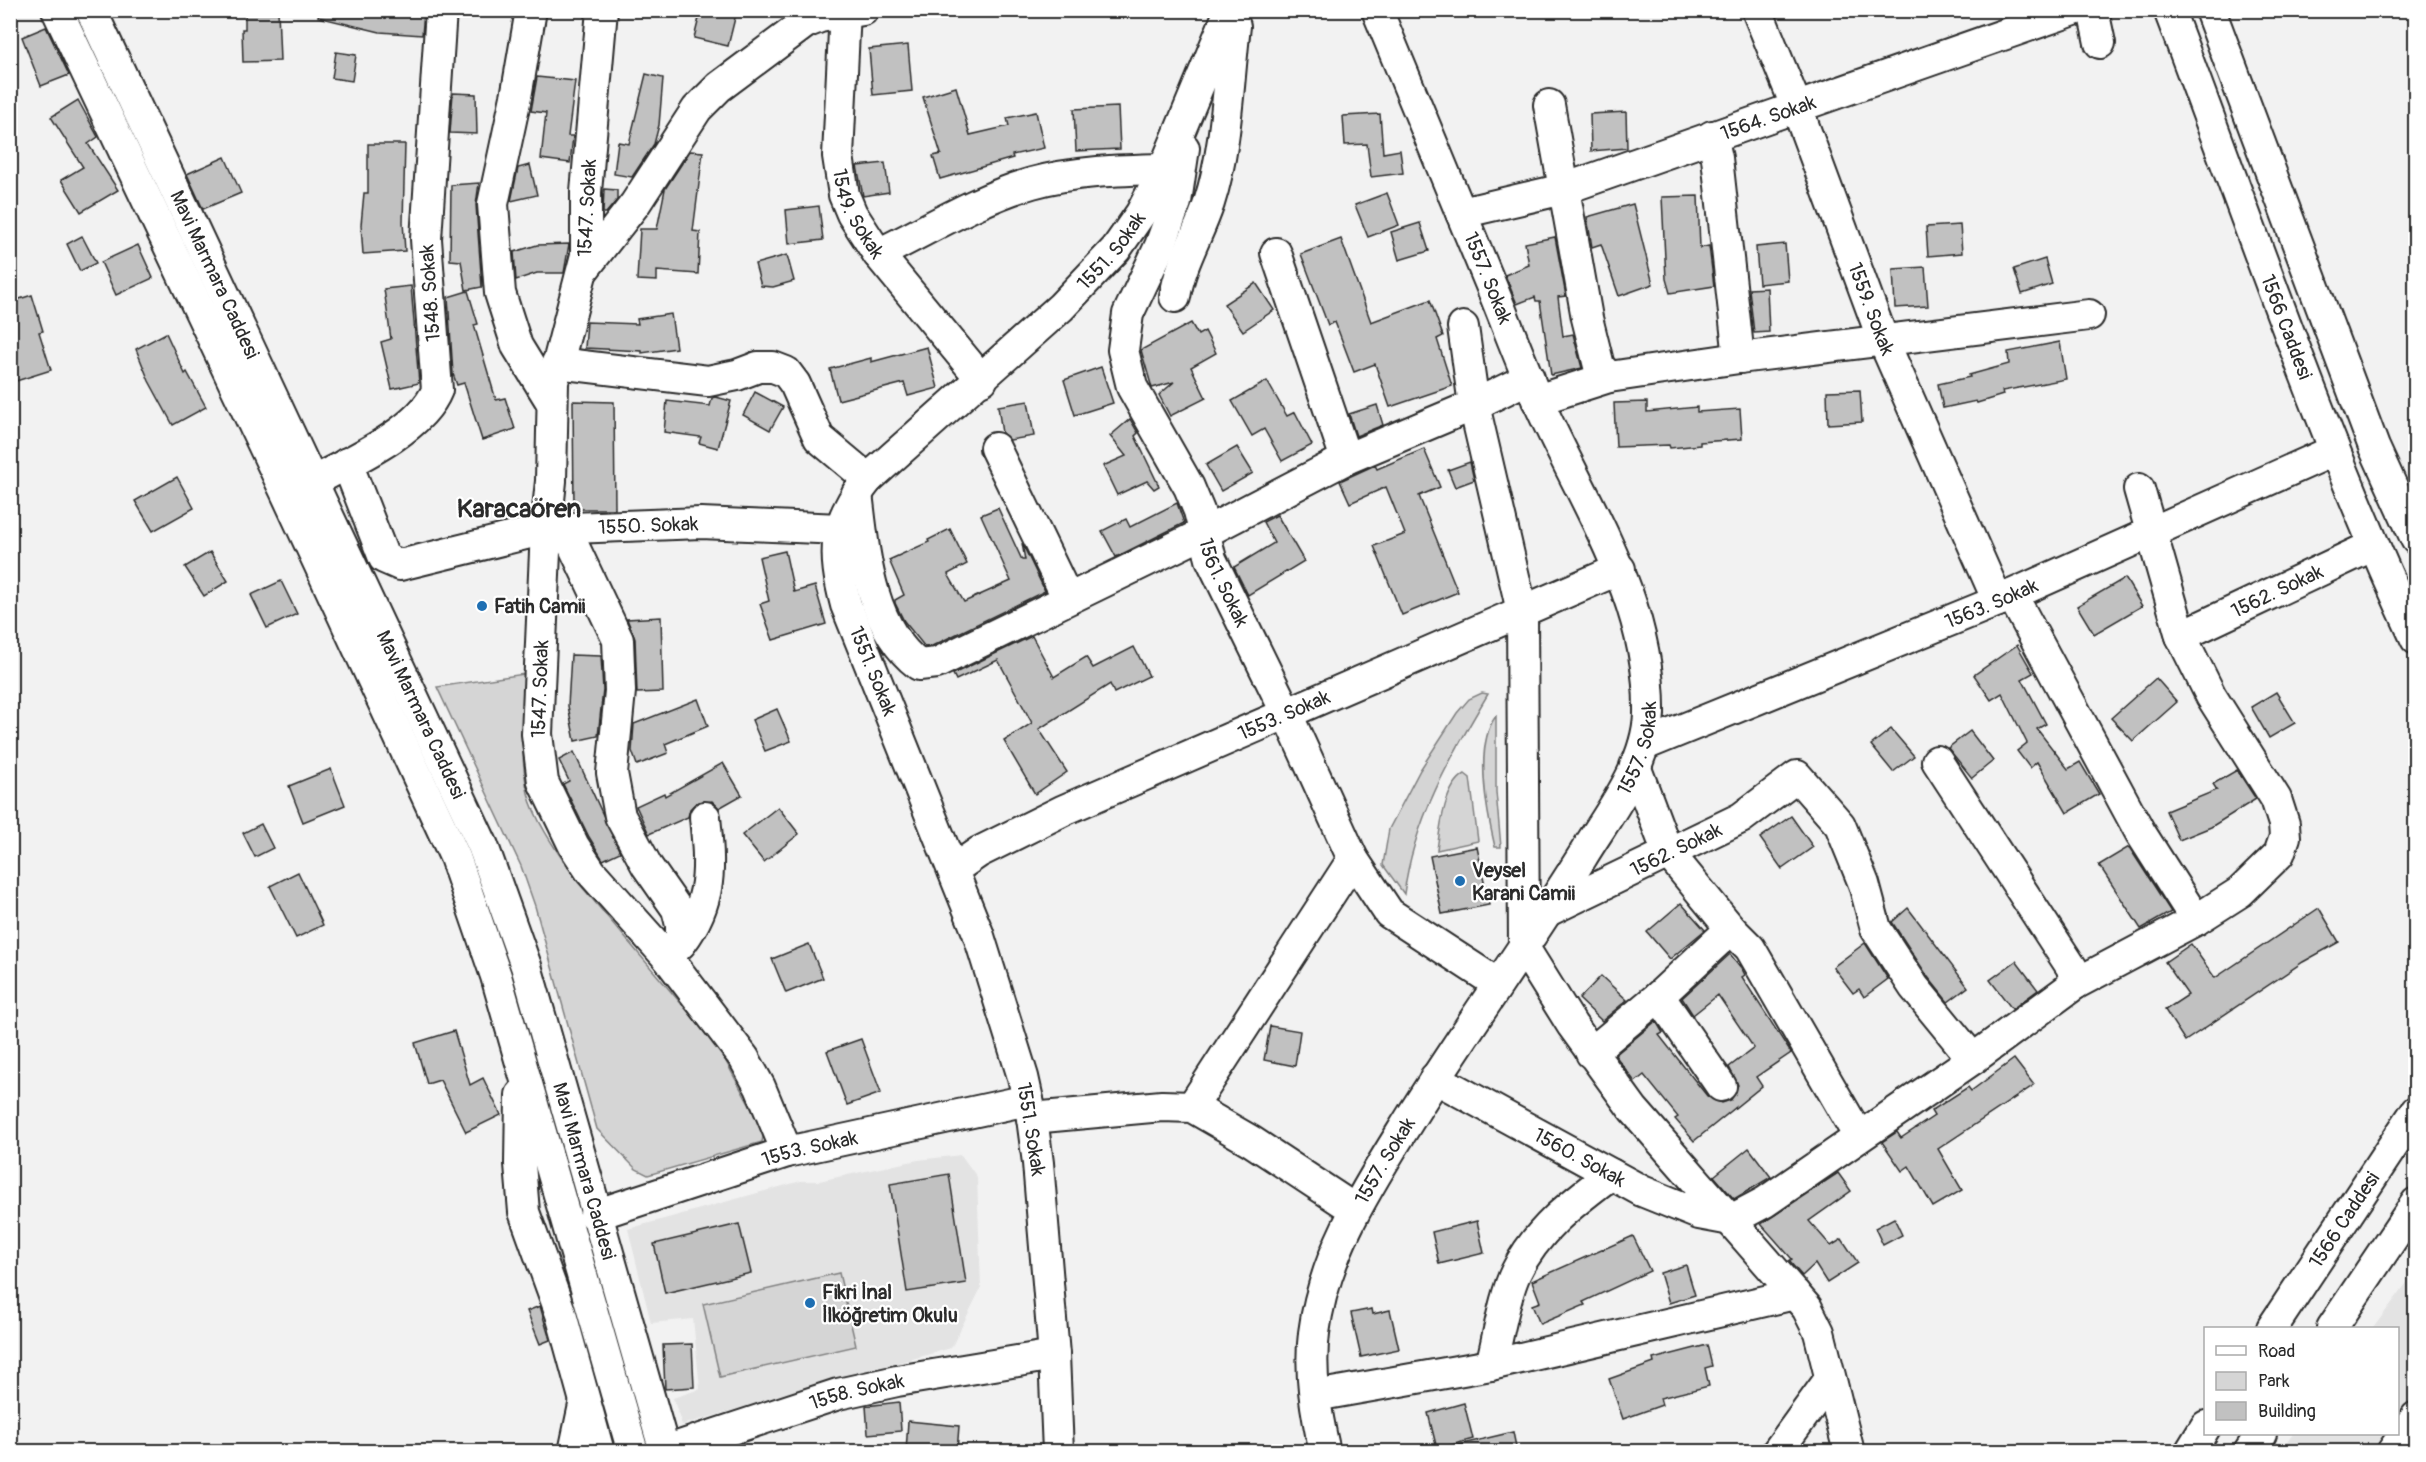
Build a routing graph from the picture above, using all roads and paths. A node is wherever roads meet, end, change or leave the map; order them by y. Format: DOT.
graph roads {
  1 [pos="57,10"];
  2 [pos="91,10"];
  3 [pos="441,10"];
  4 [pos="531,10"];
  5 [pos="602,10"];
  6 [pos="1230,10"];
  7 [pos="1237,10"];
  8 [pos="1377,10"];
  9 [pos="1757,10"];
  10 [pos="2074,10"];
  11 [pos="2093,10"];
  12 [pos="2169,10"];
  13 [pos="2210,10"];
  14 [pos="851,11"];
  15 [pos="2100,43"];
  16 [pos="1549,105"];
  17 [pos="1797,108"];
  18 [pos="1187,117"];
  19 [pos="1712,136"];
  20 [pos="1164,169"];
  21 [pos="1564,189"];
  22 [pos="1461,213"];
  23 [pos="1275,253"];
  24 [pos="878,254"];
  25 [pos="584,269"];
  26 [pos="1175,297"];
  27 [pos="2089,315"];
  28 [pos="1463,327"];
  29 [pos="1883,340"];
  30 [pos="1739,357"];
  31 [pos="557,363"];
  32 [pos="1609,377"];
  33 [pos="982,380"];
  34 [pos="1533,389"];
  35 [pos="552,403"];
  36 [pos="1474,405"];
  37 [pos="995,448"];
  38 [pos="2333,451"];
  39 [pos="1346,459"];
  40 [pos="347,463"];
  41 [pos="313,480"];
  42 [pos="863,486"];
  43 [pos="2139,489"];
  44 [pos="287,495"];
  45 [pos="556,528"];
  46 [pos="840,529"];
  47 [pos="2150,531"];
  48 [pos="1204,533"];
  49 [pos="2415,539"];
  50 [pos="2372,546"];
  51 [pos="1620,569"];
  52 [pos="1068,597"];
  53 [pos="2005,598"];
  54 [pos="1522,611"];
  55 [pos="2181,636"];
  56 [pos="2415,639"];
  57 [pos="1286,712"];
  58 [pos="1640,755"];
  59 [pos="1937,761"];
  60 [pos="705,817"];
  61 [pos="1667,851"];
  62 [pos="1353,859"];
  63 [pos="953,870"];
  64 [pos="1548,911"];
  65 [pos="2196,920"];
  66 [pos="1731,929"];
  67 [pos="1524,948"];
  68 [pos="674,950"];
  69 [pos="1498,984"];
  70 [pos="2075,984"];
  71 [pos="1659,996"];
  72 [pos="1591,1053"];
  73 [pos="1973,1059"];
  74 [pos="523,1070"];
  75 [pos="1435,1078"];
  76 [pos="1721,1086"];
  77 [pos="1192,1107"];
  78 [pos="1030,1109"];
  79 [pos="2415,1111"];
  80 [pos="1858,1135"];
  81 [pos="787,1152"];
  82 [pos="1611,1174"];
  83 [pos="2415,1203"];
  84 [pos="1354,1209"];
  85 [pos="595,1215"];
  86 [pos="1731,1220"];
  87 [pos="1795,1294"];
  88 [pos="2273,1327"];
  89 [pos="2333,1327"];
  90 [pos="1054,1355"];
  91 [pos="1491,1365"];
  92 [pos="1830,1378"];
  93 [pos="1315,1396"];
  94 [pos="585,1403"];
  95 [pos="2415,1417"];
  96 [pos="2204,1428"];
  97 [pos="665,1451"];
  98 [pos="574,1452"];
  99 [pos="599,1452"];
  100 [pos="633,1452"];
  101 [pos="1058,1452"];
  102 [pos="1325,1452"];
  103 [pos="1777,1452"];
  104 [pos="1849,1452"];
  105 [pos="2190,1452"];
  106 [pos="2392,1452"];
  1 -- 44 [label="street"];
  2 -- 41 [label="street, Mavi Marmara Caddesi"];
  3 -- 40 [label="street, 1548. Sokak"];
  4 -- 35 [label="street"];
  5 -- 25 [label="street, 1547. Sokak"];
  6 -- 18 [label="street, 1551. Sokak"];
  7 -- 26 [label="street"];
  8 -- 22 [label="street, 1557. Sokak"];
  9 -- 17 [label="street, 1559. Sokak"];
  10 -- 17 [label="street, 1564. Sokak"];
  11 -- 15 [label="street"];
  12 -- 38 [label="street, 1566 Caddesi"];
  13 -- 49 [label="street, 1566 Caddesi"];
  14 -- 24 [label="street, 1549. Sokak"];
  14 -- 25 [label="street"];
  16 -- 21 [label="street"];
  17 -- 19 [label="street, 1564. Sokak"];
  17 -- 29 [label="street, 1559. Sokak"];
  18 -- 20 [label="street, 1551. Sokak"];
  18 -- 48 [label="street, 1561. Sokak"];
  19 -- 21 [label="street, 1564. Sokak"];
  19 -- 30 [label="street"];
  20 -- 24 [label="street"];
  20 -- 33 [label="street, 1551. Sokak"];
  21 -- 22 [label="street, 1564. Sokak"];
  21 -- 32 [label="street"];
  22 -- 34 [label="street, 1557. Sokak"];
  23 -- 39 [label="street"];
  24 -- 33 [label="street, 1549. Sokak"];
  25 -- 31 [label="street, 1547. Sokak"];
  27 -- 29 [label="street"];
  28 -- 36 [label="street"];
  29 -- 30 [label="street"];
  29 -- 53 [label="street, 1559. Sokak"];
  30 -- 32 [label="street"];
  31 -- 35 [label="street, 1547. Sokak"];
  31 -- 42 [label="street"];
  32 -- 34 [label="street"];
  33 -- 42 [label="street, 1551. Sokak"];
  34 -- 36 [label="street"];
  34 -- 51 [label="street, 1557. Sokak"];
  35 -- 45 [label="street, 1547. Sokak"];
  36 -- 39 [label="street"];
  36 -- 54 [label="street"];
  37 -- 52 [label="street"];
  38 -- 47 [label="street, 1563. Sokak"];
  38 -- 50 [label="street, 1566 Caddesi"];
  39 -- 48 [label="street"];
  40 -- 41 [label="street, 1548. Sokak"];
  40 -- 45 [label="street, 1550. Sokak"];
  41 -- 44 [label="street, 1548. Sokak"];
  41 -- 85 [label="street, Mavi Marmara Caddesi"];
  42 -- 46 [label="street, 1551. Sokak"];
  42 -- 52 [label="street"];
  43 -- 47 [label="street"];
  44 -- 74 [label="street"];
  45 -- 46 [label="street, 1550. Sokak"];
  45 -- 68 [label="street"];
  45 -- 68 [label="street, 1547. Sokak"];
  46 -- 63 [label="street, 1551. Sokak"];
  47 -- 53 [label="street, 1563. Sokak"];
  47 -- 55 [label="street"];
  48 -- 52 [label="street"];
  48 -- 57 [label="street, 1561. Sokak"];
  50 -- 55 [label="street, 1562. Sokak"];
  50 -- 56 [label="street, 1566 Caddesi"];
  51 -- 54 [label="street, 1553. Sokak"];
  51 -- 58 [label="street, 1557. Sokak"];
  53 -- 58 [label="street, 1563. Sokak"];
  53 -- 65 [label="street, 1559. Sokak"];
  54 -- 57 [label="street, 1553. Sokak"];
  54 -- 67 [label="street"];
  55 -- 65 [label="street"];
  57 -- 62 [label="street, 1561. Sokak"];
  57 -- 63 [label="street, 1553. Sokak"];
  58 -- 61 [label="street"];
  58 -- 64 [label="street, 1557. Sokak"];
  59 -- 70 [label="street"];
  60 -- 68 [label="street"];
  61 -- 64 [label="street, 1562. Sokak"];
  61 -- 66 [label="street"];
  61 -- 73 [label="street, 1562. Sokak"];
  62 -- 69 [label="street, 1561. Sokak"];
  62 -- 77 [label="street"];
  63 -- 78 [label="street, 1551. Sokak"];
  64 -- 67 [label="street, 1557. Sokak"];
  65 -- 70 [label="street"];
  66 -- 71 [label="street"];
  66 -- 80 [label="street"];
  67 -- 69 [label="street, 1557. Sokak"];
  67 -- 72 [label="street"];
  68 -- 81 [label="street, 1547. Sokak"];
  69 -- 75 [label="street, 1557. Sokak"];
  70 -- 73 [label="street"];
  71 -- 72 [label="street"];
  71 -- 76 [label="street"];
  72 -- 86 [label="street"];
  73 -- 80 [label="street"];
  74 -- 94 [label="street"];
  74 -- 100 [label="street"];
  75 -- 82 [label="street, 1560. Sokak"];
  75 -- 84 [label="street, 1557. Sokak"];
  77 -- 78 [label="street, 1553. Sokak"];
  77 -- 84 [label="street, 1553. Sokak"];
  78 -- 81 [label="street, 1553. Sokak"];
  78 -- 90 [label="street, 1551. Sokak"];
  79 -- 88 [label="street, 1566 Caddesi"];
  80 -- 86 [label="street"];
  81 -- 85 [label="street, 1553. Sokak"];
  82 -- 86 [label="street, 1560. Sokak"];
  82 -- 91 [label="street"];
  83 -- 89 [label="street"];
  84 -- 93 [label="street, 1557. Sokak"];
  85 -- 97 [label="street, Mavi Marmara Caddesi"];
  86 -- 87 [label="street"];
  87 -- 91 [label="street"];
  87 -- 92 [label="street"];
  90 -- 97 [label="street, 1558. Sokak"];
  90 -- 101 [label="street, 1551. Sokak"];
  91 -- 93 [label="street"];
  92 -- 103 [label="street"];
  92 -- 104 [label="street"];
  93 -- 102 [label="street, 1557. Sokak"];
  94 -- 98 [label="street"];
  94 -- 99 [label="street"];
  95 -- 106 [label="street"];
  96 -- 105 [label="street"];
}
